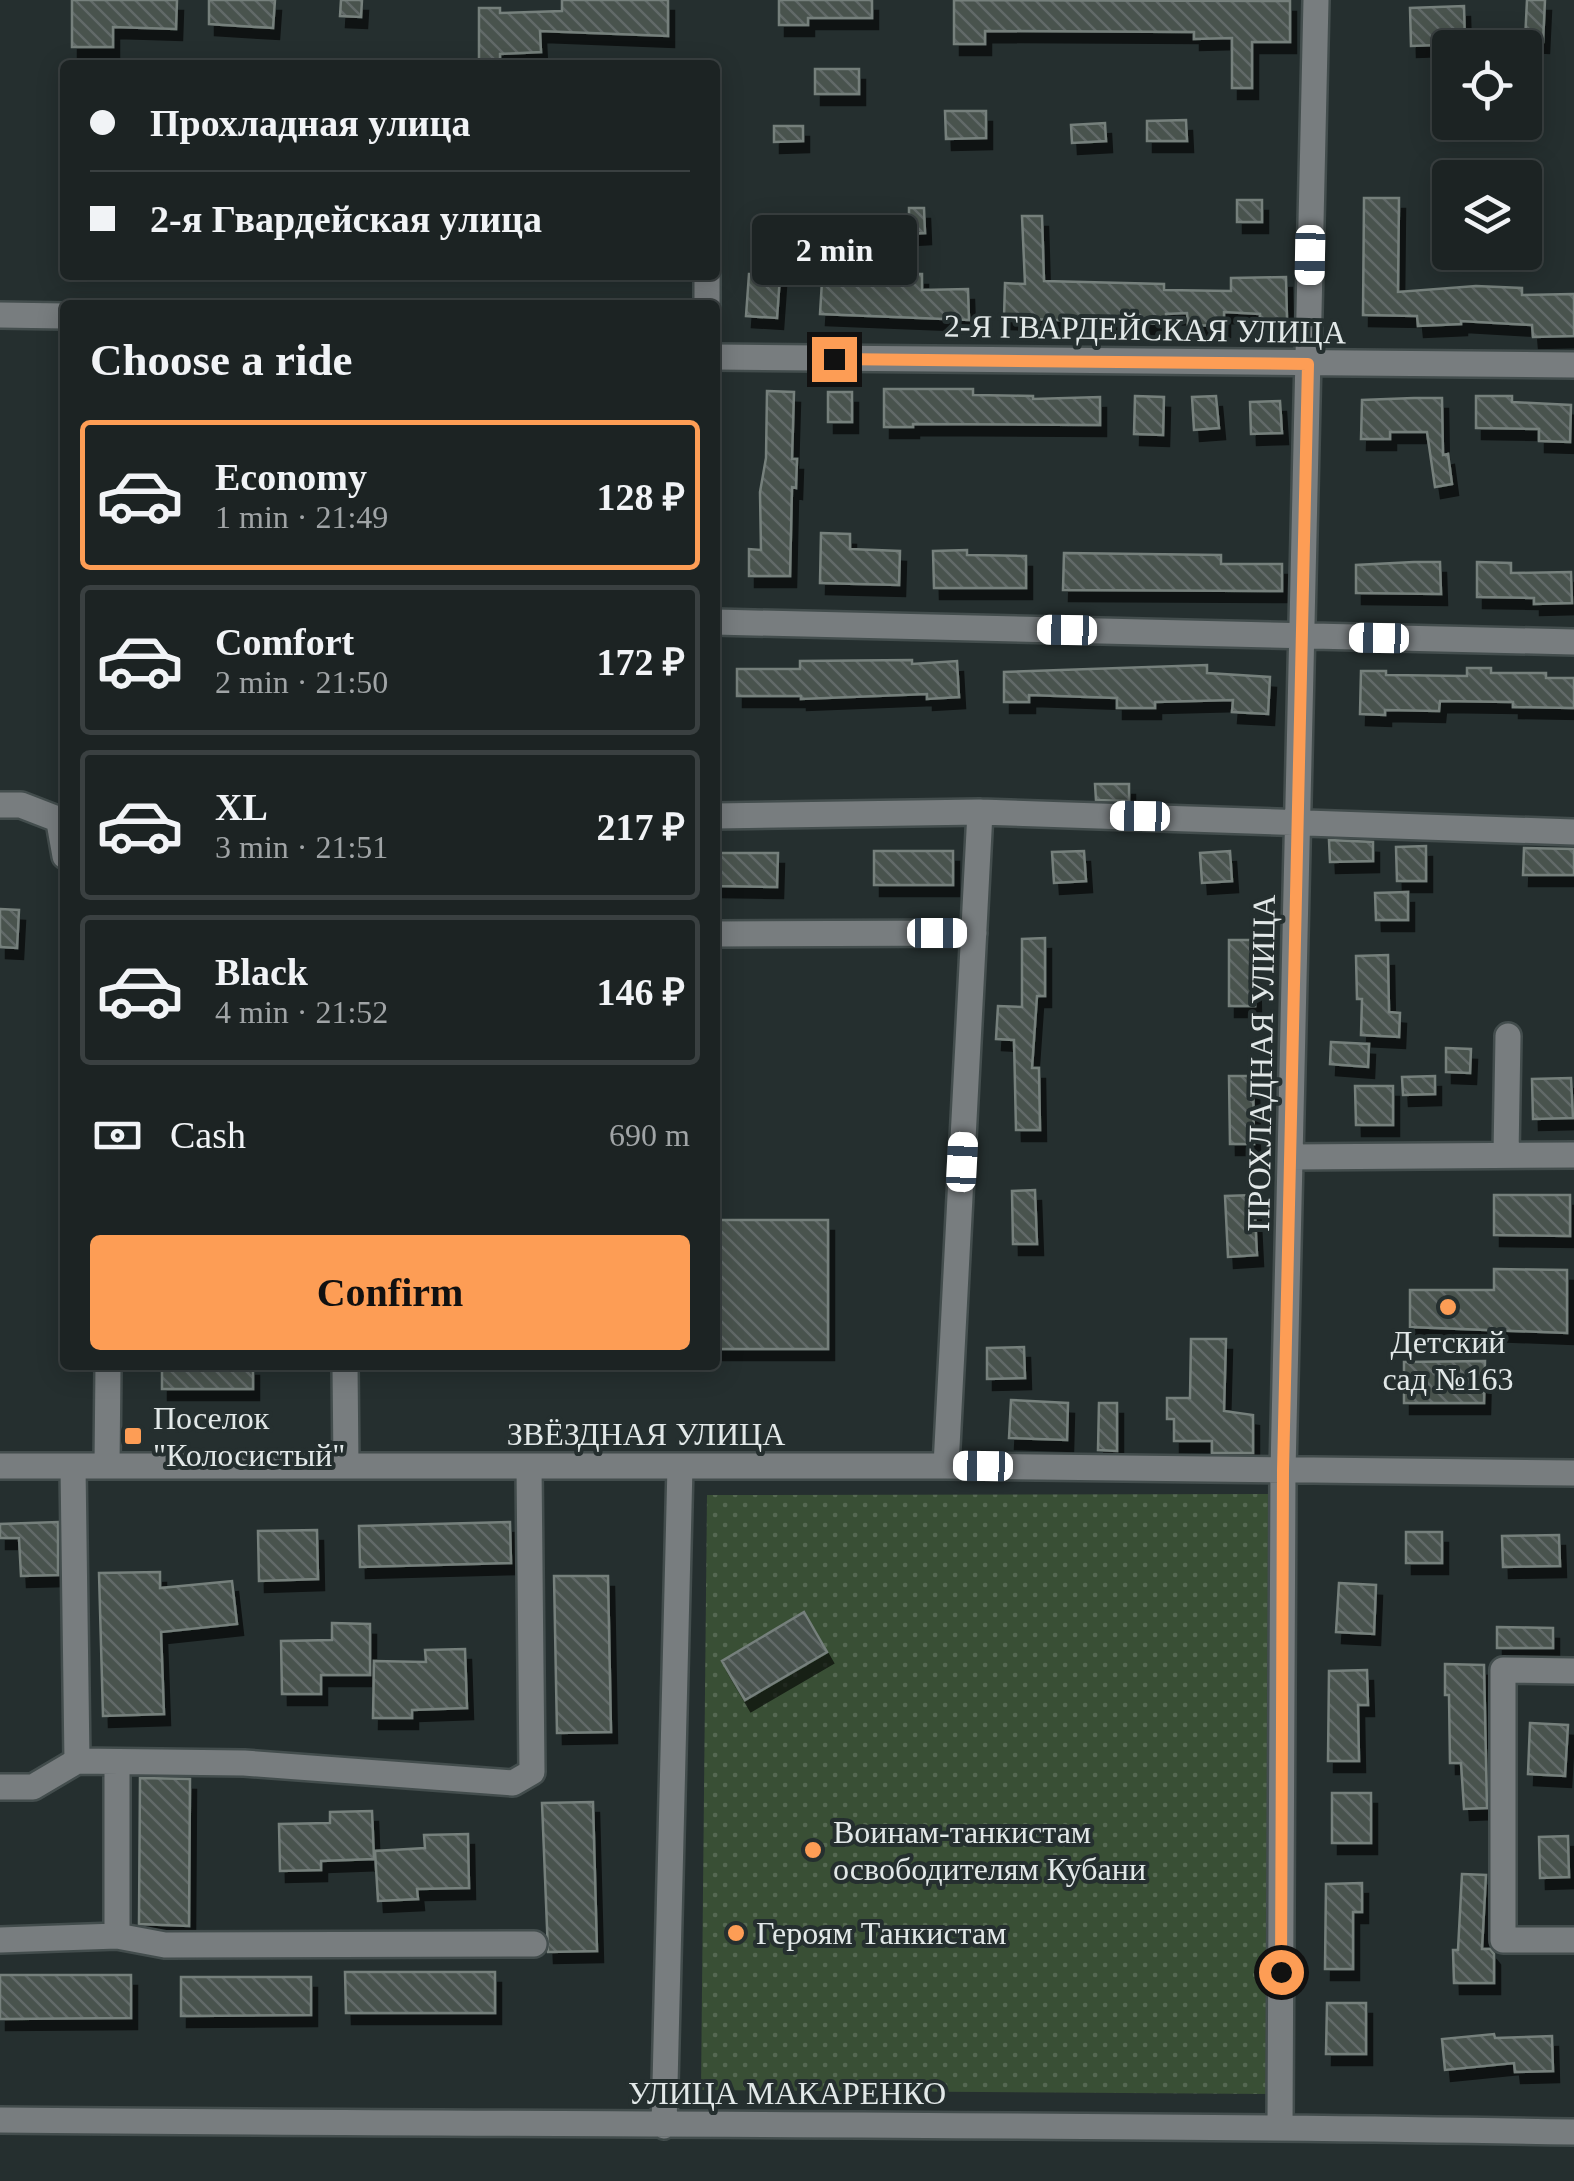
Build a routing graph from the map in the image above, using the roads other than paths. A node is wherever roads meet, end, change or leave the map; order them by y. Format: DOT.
graph roads {
  1 [pos="1316,0"];
  2 [pos="0,315"];
  3 [pos="60,316"];
  4 [pos="720,357"];
  5 [pos="1308,364"];
  6 [pos="1574,365"];
  7 [pos="720,622"];
  8 [pos="1301,636"];
  9 [pos="1574,642"];
  10 [pos="0,805"];
  11 [pos="980,812"];
  12 [pos="720,816"];
  13 [pos="60,821"];
  14 [pos="1299,821"];
  15 [pos="1574,832"];
  16 [pos="974,933"];
  17 [pos="720,934"];
  18 [pos="1508,1036"];
  19 [pos="1574,1155"];
  20 [pos="1506,1156"];
  21 [pos="1290,1157"];
  22 [pos="108,1370"];
  23 [pos="345,1370"];
  24 [pos="115,1461"];
  25 [pos="0,1466"];
  26 [pos="73,1466"];
  27 [pos="346,1466"];
  28 [pos="529,1466"];
  29 [pos="680,1466"];
  30 [pos="946,1466"];
  31 [pos="1283,1471"];
  32 [pos="1574,1473"];
  33 [pos="1574,1671"];
  34 [pos="77,1761"];
  35 [pos="117,1762"];
  36 [pos="0,1787"];
  37 [pos="117,1936"];
  38 [pos="0,1940"];
  39 [pos="1574,1940"];
  40 [pos="534,1944"];
  41 [pos="0,2120"];
  42 [pos="664,2126"];
  43 [pos="1280,2127"];
  44 [pos="1574,2132"];
  1 -- 5 [label="street, ПРОХЛАДНАЯ УЛИЦА"];
  2 -- 3 [label="street"];
  4 -- 5 [label="street, 2-Я ГВАРДЕЙСКАЯ УЛИЦА"];
  5 -- 6 [label="street, 2-Я ГВАРДЕЙСКАЯ УЛИЦА"];
  5 -- 8 [label="street, ПРОХЛАДНАЯ УЛИЦА"];
  7 -- 8 [label="street"];
  8 -- 9 [label="street"];
  8 -- 14 [label="street, ПРОХЛАДНАЯ УЛИЦА"];
  10 -- 13 [label="street"];
  11 -- 12 [label="street"];
  11 -- 14 [label="street"];
  11 -- 16 [label="street"];
  14 -- 15 [label="street"];
  14 -- 21 [label="street, ПРОХЛАДНАЯ УЛИЦА"];
  16 -- 17 [label="street"];
  16 -- 30 [label="street"];
  18 -- 20 [label="street"];
  19 -- 20 [label="street"];
  20 -- 21 [label="street"];
  21 -- 31 [label="street, ПРОХЛАДНАЯ УЛИЦА"];
  22 -- 24 [label="street"];
  23 -- 27 [label="street"];
  24 -- 26 [label="street, ЗВЁЗДНАЯ УЛИЦА"];
  24 -- 27 [label="street, ЗВЁЗДНАЯ УЛИЦА"];
  25 -- 26 [label="street, ЗВЁЗДНАЯ УЛИЦА"];
  26 -- 34 [label="street"];
  27 -- 28 [label="street, ЗВЁЗДНАЯ УЛИЦА"];
  28 -- 29 [label="street, ЗВЁЗДНАЯ УЛИЦА"];
  28 -- 35 [label="street"];
  29 -- 30 [label="street, ЗВЁЗДНАЯ УЛИЦА"];
  29 -- 42 [label="street"];
  30 -- 31 [label="street, ЗВЁЗДНАЯ УЛИЦА"];
  31 -- 32 [label="street, ЗВЁЗДНАЯ УЛИЦА"];
  31 -- 43 [label="street, ПРОХЛАДНАЯ УЛИЦА"];
  33 -- 39 [label="street"];
  34 -- 35 [label="street"];
  34 -- 36 [label="street"];
  35 -- 37 [label="street"];
  37 -- 38 [label="street"];
  37 -- 40 [label="street"];
  41 -- 42 [label="street, УЛИЦА МАКАРЕНКО"];
  42 -- 43 [label="street, УЛИЦА МАКАРЕНКО"];
  43 -- 44 [label="street, УЛИЦА МАКАРЕНКО"];
}
